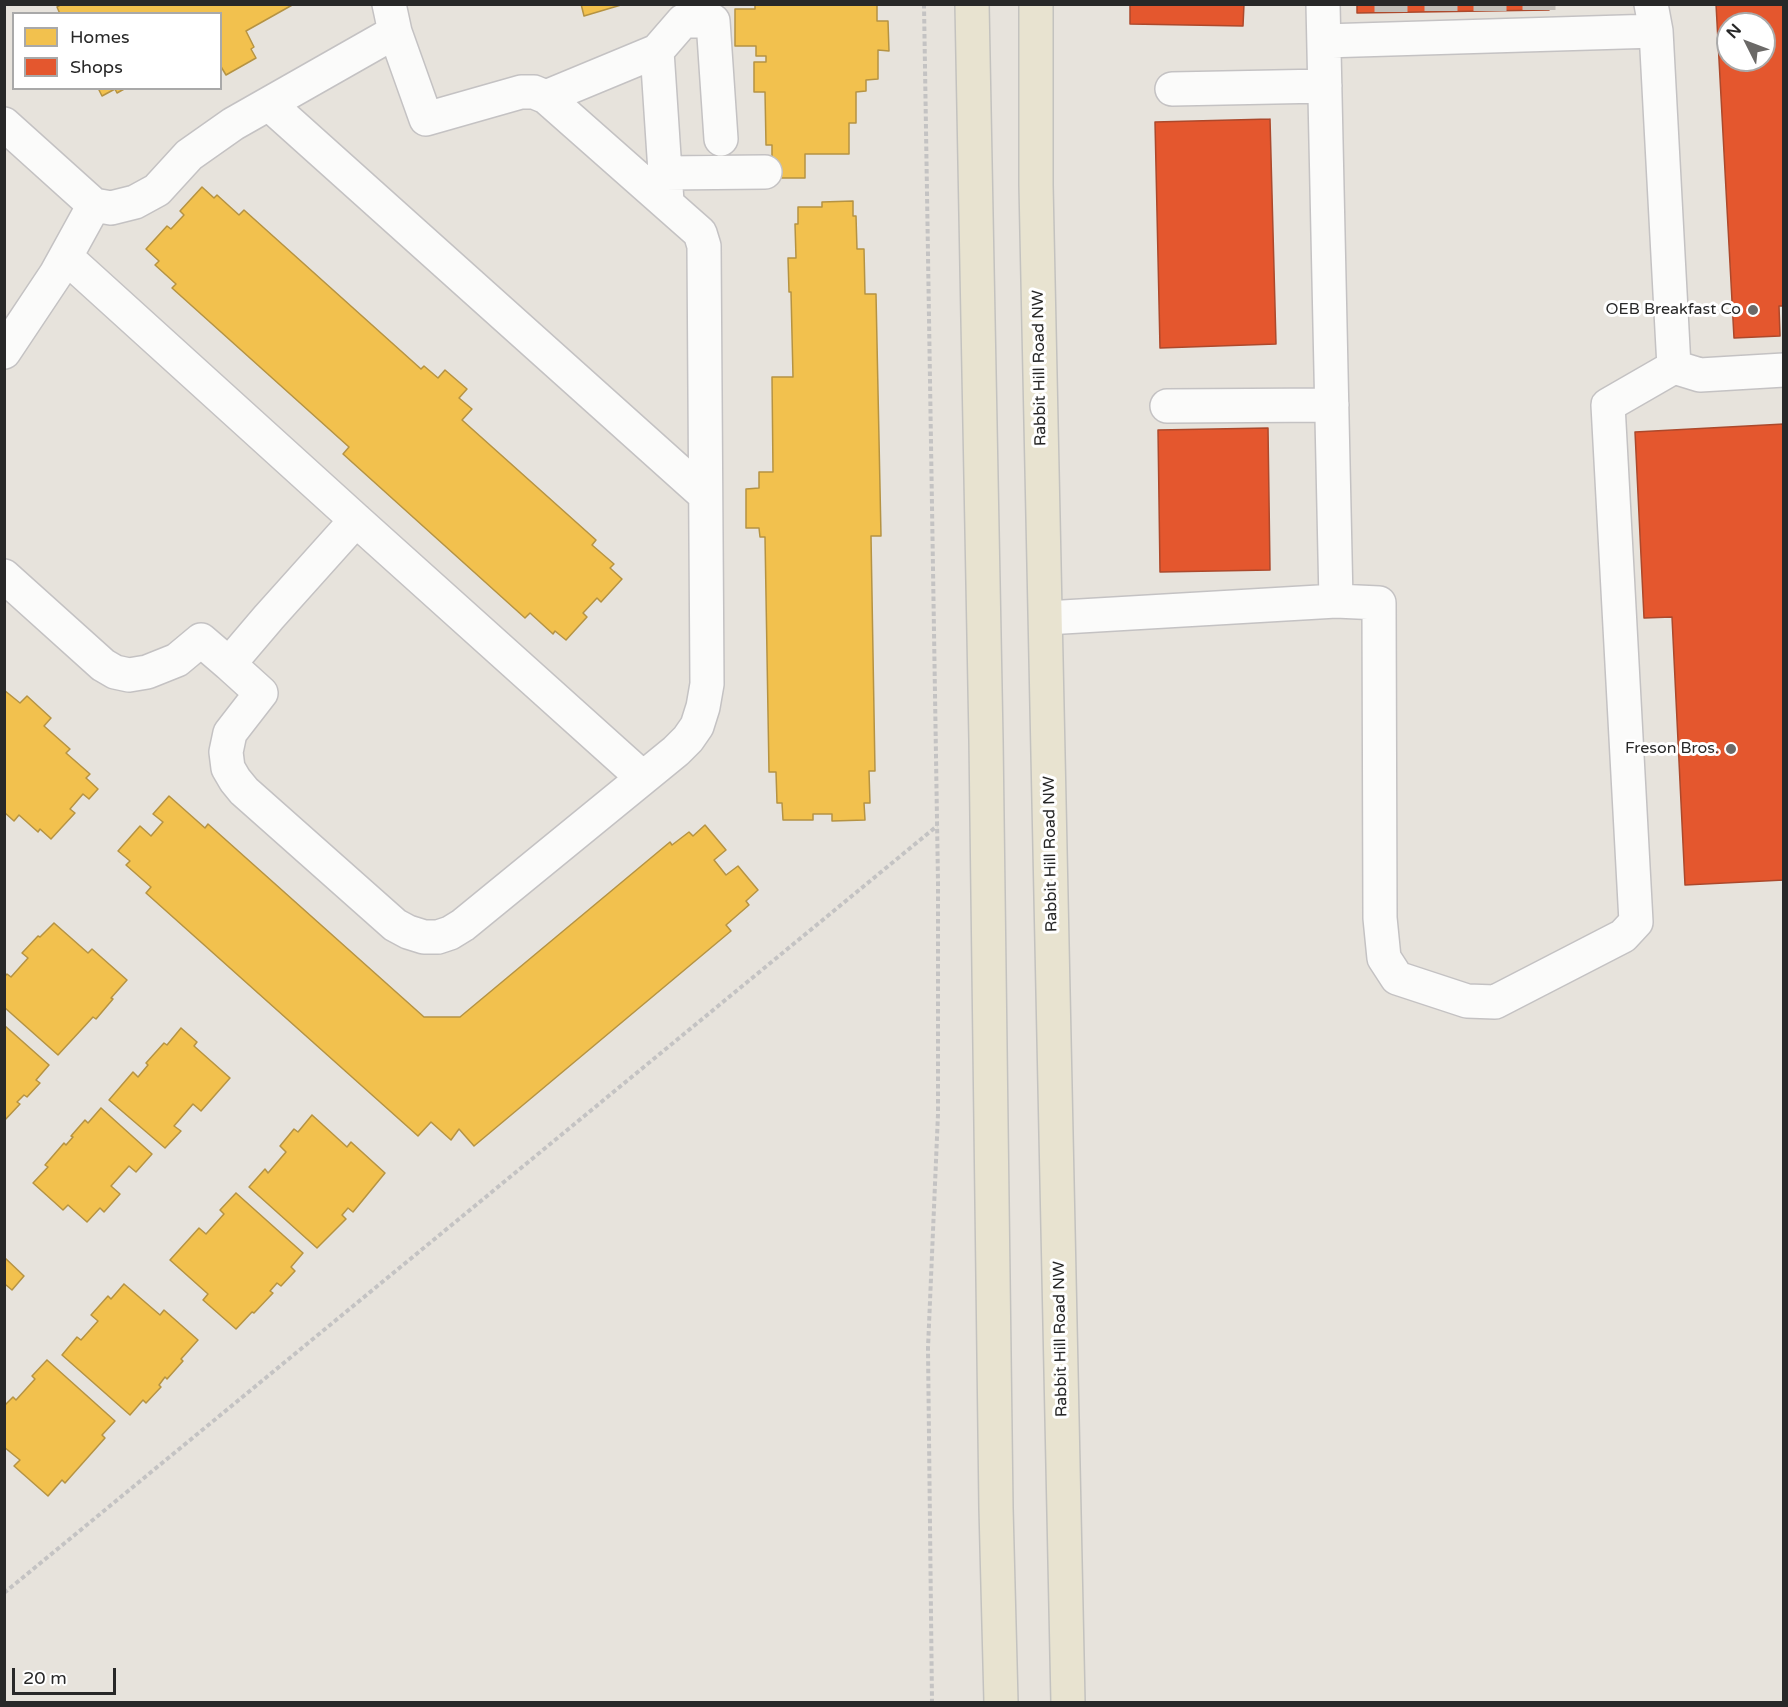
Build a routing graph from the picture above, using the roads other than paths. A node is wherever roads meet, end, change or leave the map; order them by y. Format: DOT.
graph roads {
  1 [pos="972,4"];
  2 [pos="1036,4"];
  3 [pos="1323,4"];
  4 [pos="392,18"];
  5 [pos="1654,18"];
  6 [pos="1324,41"];
  7 [pos="657,51"];
  8 [pos="1325,86"];
  9 [pos="1172,89"];
  10 [pos="546,97"];
  11 [pos="269,104"];
  12 [pos="4,124"];
  13 [pos="721,139"];
  14 [pos="765,172"];
  15 [pos="666,187"];
  16 [pos="94,205"];
  17 [pos="66,257"];
  18 [pos="4,351"];
  19 [pos="1674,367"];
  20 [pos="1784,370"];
  21 [pos="1332,405"];
  22 [pos="1167,406"];
  23 [pos="705,495"];
  24 [pos="356,520"];
  25 [pos="4,576"];
  26 [pos="1336,601"];
  27 [pos="1046,618"];
  28 [pos="229,664"];
  29 [pos="643,778"];
  30 [pos="1001,1702"];
  31 [pos="1068,1702"];
  1 -- 30 [label="main road"];
  2 -- 27 [label="main road, Rabbit Hill Road NW"];
  3 -- 6 [label="lane"];
  4 -- 10 [label="lane"];
  4 -- 11 [label="lane"];
  5 -- 6 [label="lane"];
  5 -- 19 [label="lane"];
  6 -- 8 [label="lane"];
  7 -- 10 [label="lane"];
  7 -- 13 [label="lane"];
  7 -- 15 [label="lane"];
  8 -- 9 [label="lane"];
  8 -- 21 [label="lane"];
  10 -- 15 [label="lane"];
  11 -- 16 [label="lane"];
  11 -- 23 [label="lane"];
  12 -- 16 [label="lane"];
  14 -- 15 [label="lane"];
  15 -- 23 [label="lane"];
  16 -- 17 [label="lane"];
  17 -- 18 [label="lane"];
  17 -- 24 [label="lane"];
  19 -- 20 [label="lane"];
  19 -- 26 [label="lane"];
  21 -- 22 [label="lane"];
  21 -- 26 [label="lane"];
  23 -- 29 [label="lane"];
  24 -- 28 [label="lane"];
  24 -- 29 [label="lane"];
  25 -- 28 [label="lane"];
  26 -- 27 [label="lane"];
  27 -- 31 [label="main road, Rabbit Hill Road NW"];
  28 -- 29 [label="lane"];
}
